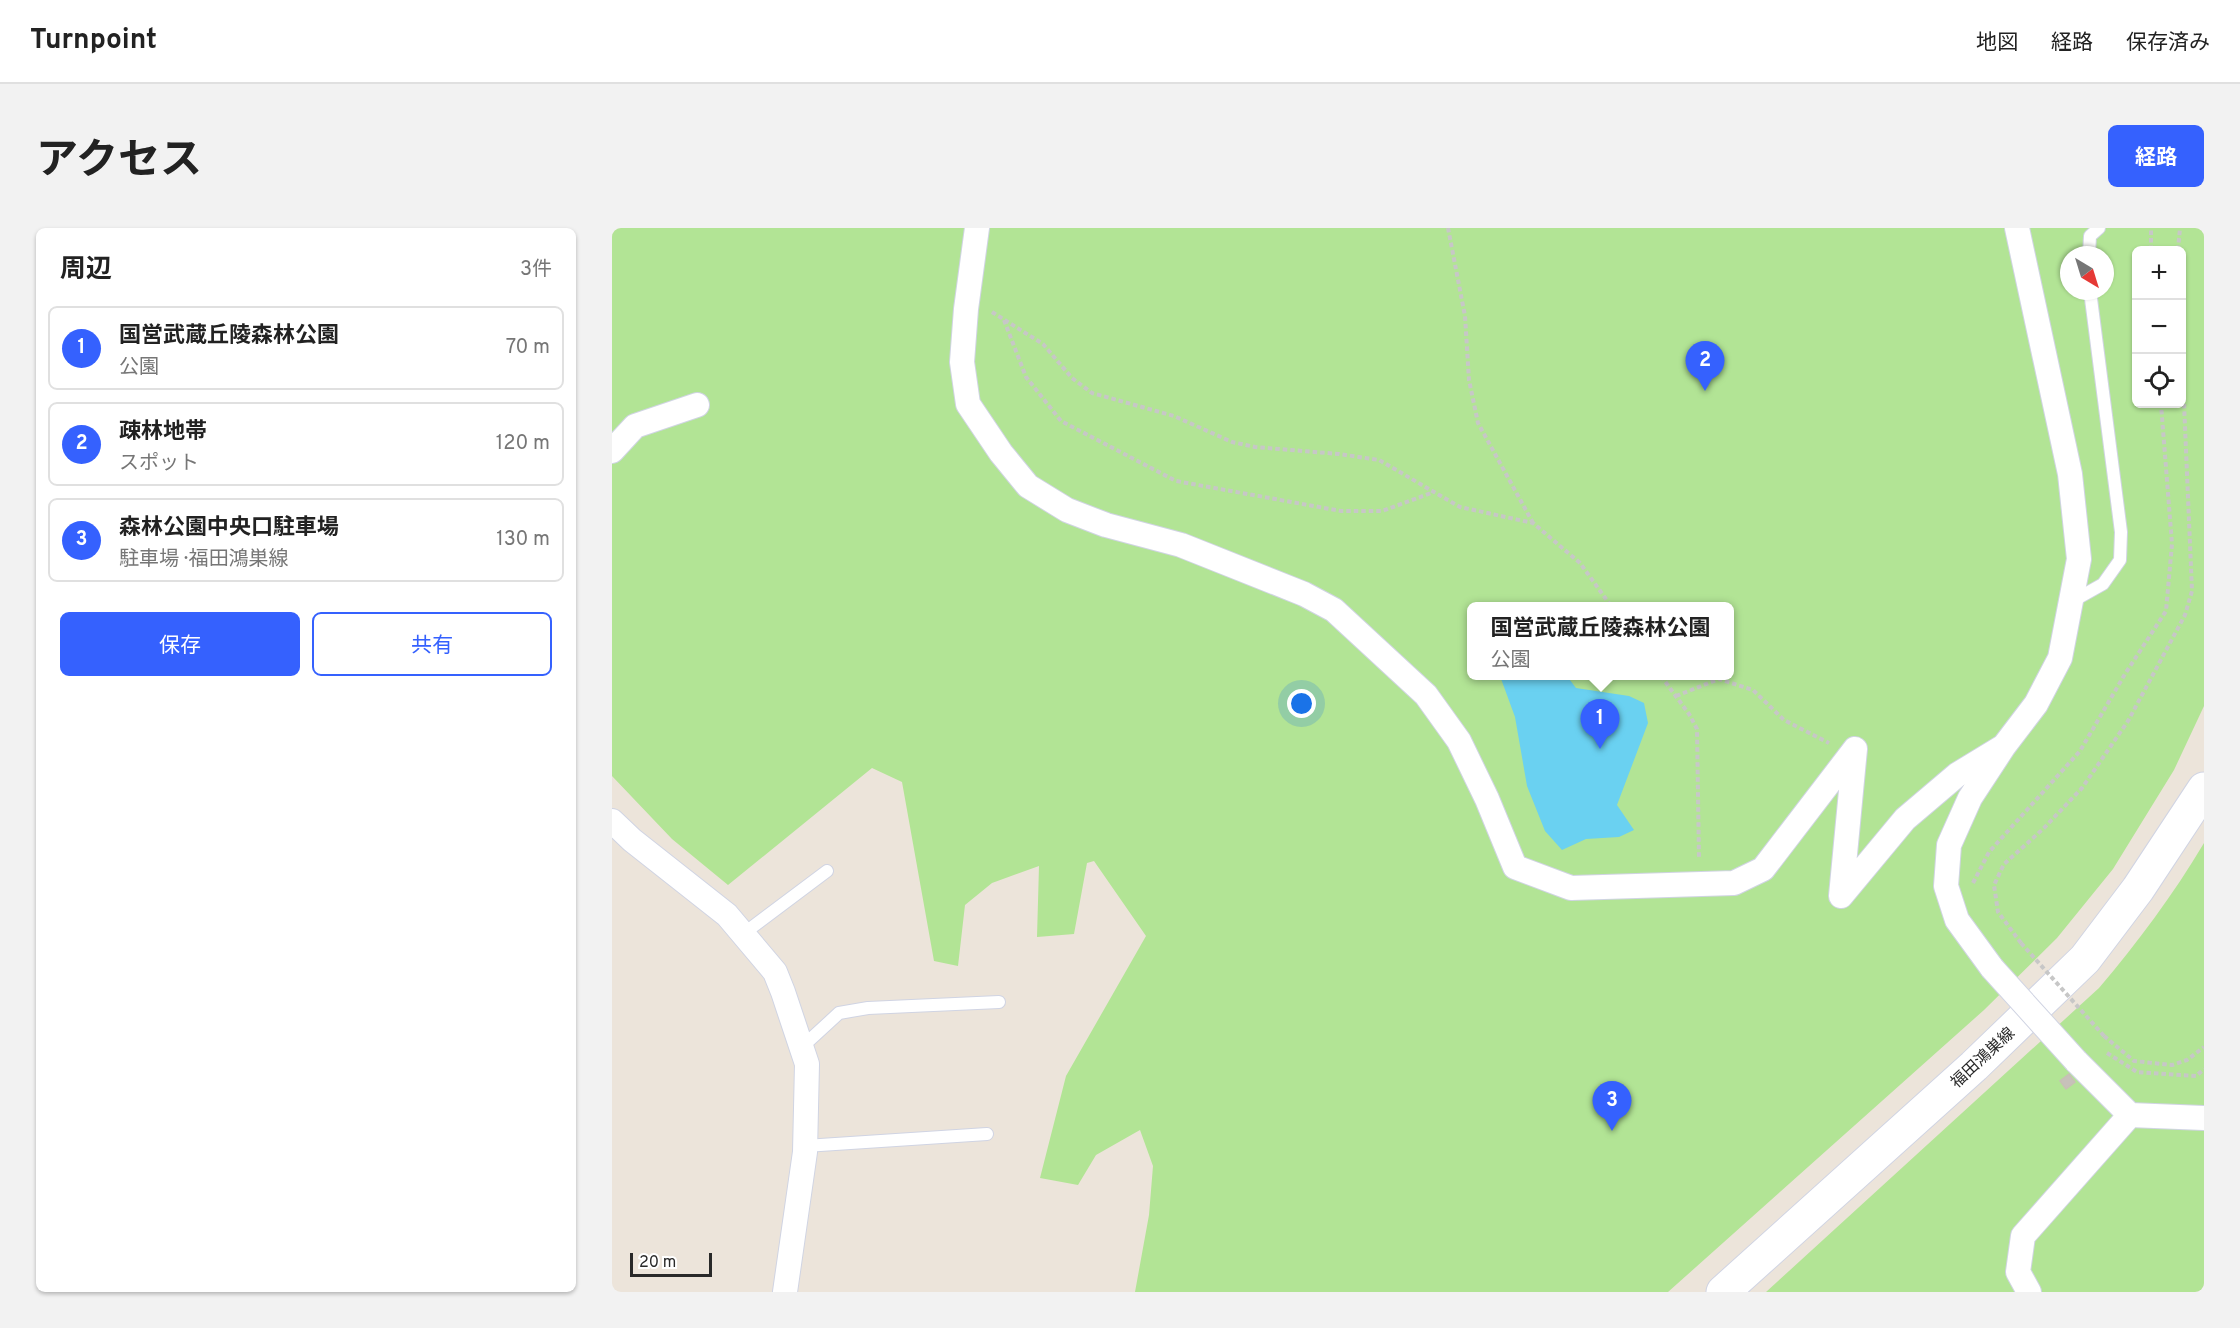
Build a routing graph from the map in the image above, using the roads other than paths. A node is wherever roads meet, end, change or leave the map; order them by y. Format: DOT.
graph roads {
  1 [pos="977,228"];
  2 [pos="2017,228"];
  3 [pos="2099,228"];
  4 [pos="2089,246"];
  5 [pos="2091,300"];
  6 [pos="697,405"];
  7 [pos="612,451"];
  8 [pos="2071,602"];
  9 [pos="2004,746"];
  10 [pos="2204,789"];
  11 [pos="612,821"];
  12 [pos="827,871"];
  13 [pos="743,934"];
  14 [pos="999,1002"];
  15 [pos="802,1047"];
  16 [pos="2130,1115"];
  17 [pos="2204,1118"];
  18 [pos="987,1134"];
  19 [pos="806,1146"];
  20 [pos="785,1292"];
  21 [pos="1723,1292"];
  22 [pos="2029,1292"];
  1 -- 9 [label="street"];
  2 -- 8 [label="street"];
  3 -- 4 [label="lane"];
  5 -- 8 [label="lane"];
  6 -- 7 [label="street"];
  8 -- 9 [label="street"];
  9 -- 16 [label="street, bridge"];
  10 -- 21 [label="main road, 福田鴻巣線"];
  11 -- 13 [label="street"];
  12 -- 13 [label="lane"];
  13 -- 15 [label="street"];
  14 -- 15 [label="lane"];
  15 -- 19 [label="street"];
  16 -- 17 [label="street"];
  16 -- 22 [label="street"];
  18 -- 19 [label="lane"];
  19 -- 20 [label="street"];
}
